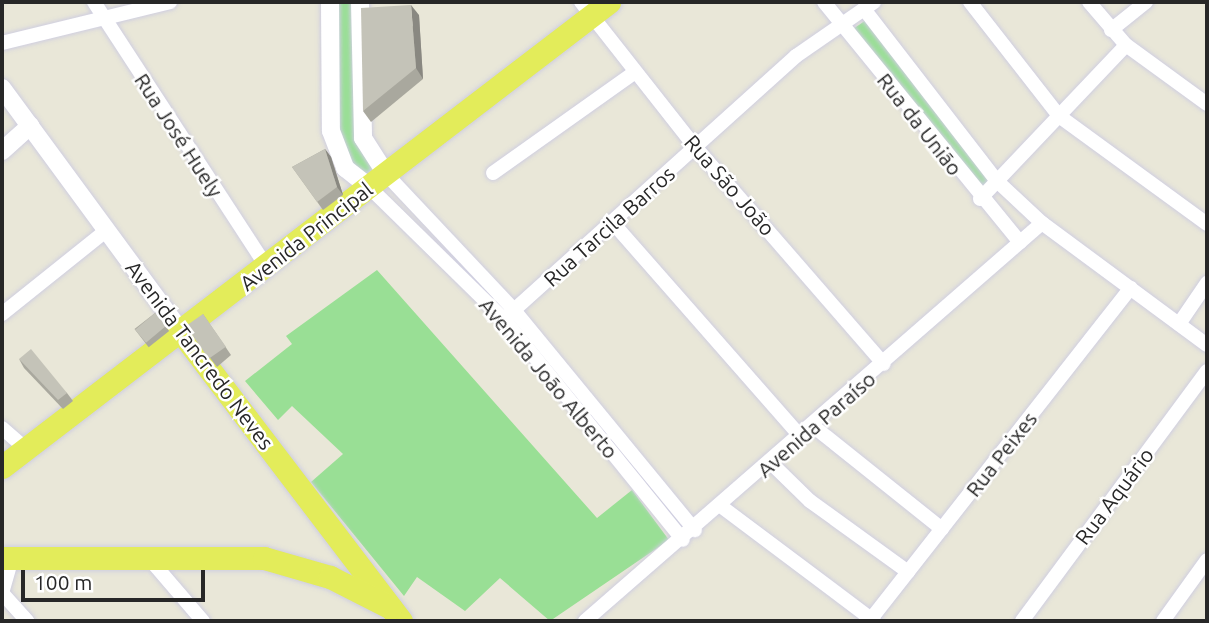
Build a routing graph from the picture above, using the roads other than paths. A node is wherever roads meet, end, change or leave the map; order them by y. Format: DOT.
graph roads {
  1 [pos="94,2"];
  2 [pos="170,2"];
  3 [pos="330,2"];
  4 [pos="360,2"];
  5 [pos="824,2"];
  6 [pos="970,2"];
  7 [pos="1089,2"];
  8 [pos="1146,2"];
  9 [pos="869,5"];
  10 [pos="594,6"];
  11 [pos="104,17"];
  12 [pos="841,24"];
  13 [pos="1111,30"];
  14 [pos="2,43"];
  15 [pos="1126,45"];
  16 [pos="635,72"];
  17 [pos="2,88"];
  18 [pos="1207,104"];
  19 [pos="1059,116"];
  20 [pos="30,126"];
  21 [pos="696,148"];
  22 [pos="2,151"];
  23 [pos="493,173"];
  24 [pos="378,180"];
  25 [pos="998,181"];
  26 [pos="980,199"];
  27 [pos="613,223"];
  28 [pos="1042,223"];
  29 [pos="1207,224"];
  30 [pos="107,230"];
  31 [pos="1020,242"];
  32 [pos="266,267"];
  33 [pos="1207,283"];
  34 [pos="1131,288"];
  35 [pos="2,314"];
  36 [pos="509,314"];
  37 [pos="1179,324"];
  38 [pos="181,332"];
  39 [pos="1207,345"];
  40 [pos="884,364"];
  41 [pos="1207,371"];
  42 [pos="813,426"];
  43 [pos="2,428"];
  44 [pos="801,437"];
  45 [pos="26,449"];
  46 [pos="771,463"];
  47 [pos="2,467"];
  48 [pos="722,507"];
  49 [pos="942,529"];
  50 [pos="695,530"];
  51 [pos="683,540"];
  52 [pos="146,556"];
  53 [pos="7,558"];
  54 [pos="1207,560"];
  55 [pos="359,566"];
  56 [pos="908,572"];
  57 [pos="342,582"];
  58 [pos="2,593"];
  59 [pos="396,615"];
  60 [pos="873,620"];
  61 [pos="27,621"];
  62 [pos="203,621"];
  63 [pos="585,621"];
  64 [pos="1022,621"];
  65 [pos="1163,621"];
  1 -- 11 [label="street, Rua José Huely"];
  2 -- 11 [label="street"];
  3 -- 24 [label="street, Avenida João Alberto"];
  4 -- 24 [label="street, Avenida João Alberto"];
  5 -- 12 [label="street, Rua da União"];
  6 -- 19 [label="street"];
  7 -- 13 [label="street"];
  8 -- 13 [label="street"];
  9 -- 12 [label="street, Rua Tarcila Barros"];
  9 -- 25 [label="street"];
  10 -- 16 [label="street, Rua São João"];
  10 -- 24 [label="main road, Avenida Principal"];
  11 -- 14 [label="street"];
  11 -- 32 [label="street, Rua José Huely"];
  12 -- 21 [label="street, Rua Tarcila Barros"];
  12 -- 26 [label="street, Rua da União"];
  13 -- 15 [label="street"];
  15 -- 18 [label="street"];
  15 -- 19 [label="street"];
  16 -- 21 [label="street, Rua São João"];
  16 -- 23 [label="street"];
  17 -- 20 [label="street, Avenida Tancredo Neves"];
  19 -- 25 [label="street"];
  19 -- 29 [label="street"];
  20 -- 22 [label="street"];
  20 -- 30 [label="street, Avenida Tancredo Neves"];
  21 -- 27 [label="street, Rua Tarcila Barros"];
  21 -- 40 [label="street, Rua São João"];
  24 -- 32 [label="main road, Avenida Principal"];
  24 -- 36 [label="street, Avenida João Alberto"];
  24 -- 36 [label="street, Avenida João Alberto"];
  25 -- 26 [label="street"];
  25 -- 28 [label="street"];
  26 -- 31 [label="street, Rua da União"];
  27 -- 36 [label="street, Rua Tarcila Barros"];
  27 -- 44 [label="street"];
  28 -- 31 [label="street, Avenida Paraíso"];
  28 -- 34 [label="street"];
  30 -- 35 [label="street"];
  30 -- 38 [label="street, Avenida Tancredo Neves"];
  31 -- 40 [label="street, Avenida Paraíso"];
  32 -- 38 [label="main road, Avenida Principal"];
  33 -- 37 [label="street"];
  34 -- 37 [label="street"];
  34 -- 49 [label="street, Rua Peixes"];
  36 -- 50 [label="street, Avenida João Alberto"];
  36 -- 51 [label="street, Avenida João Alberto"];
  37 -- 39 [label="street"];
  38 -- 45 [label="main road, Avenida Principal"];
  38 -- 55 [label="main road, Avenida Tancredo Neves"];
  40 -- 42 [label="street, Avenida Paraíso"];
  41 -- 64 [label="street, Rua Aquário"];
  42 -- 44 [label="street, Avenida Paraíso"];
  42 -- 49 [label="street"];
  43 -- 45 [label="street"];
  44 -- 46 [label="street, Avenida Paraíso"];
  45 -- 47 [label="main road, Avenida Principal"];
  46 -- 48 [label="street, Avenida Paraíso"];
  46 -- 56 [label="street"];
  48 -- 50 [label="street, Avenida Paraíso"];
  48 -- 60 [label="street"];
  49 -- 56 [label="street, Rua Peixes"];
  50 -- 51 [label="street, Avenida Paraíso"];
  51 -- 63 [label="street, Avenida Paraíso"];
  52 -- 53 [label="main road"];
  52 -- 57 [label="main road"];
  52 -- 62 [label="street"];
  53 -- 58 [label="street"];
  54 -- 65 [label="street"];
  55 -- 57 [label="main road"];
  55 -- 59 [label="main road, Avenida Tancredo Neves"];
  56 -- 60 [label="street, Rua Peixes"];
  57 -- 59 [label="main road"];
  58 -- 61 [label="street"];
}
